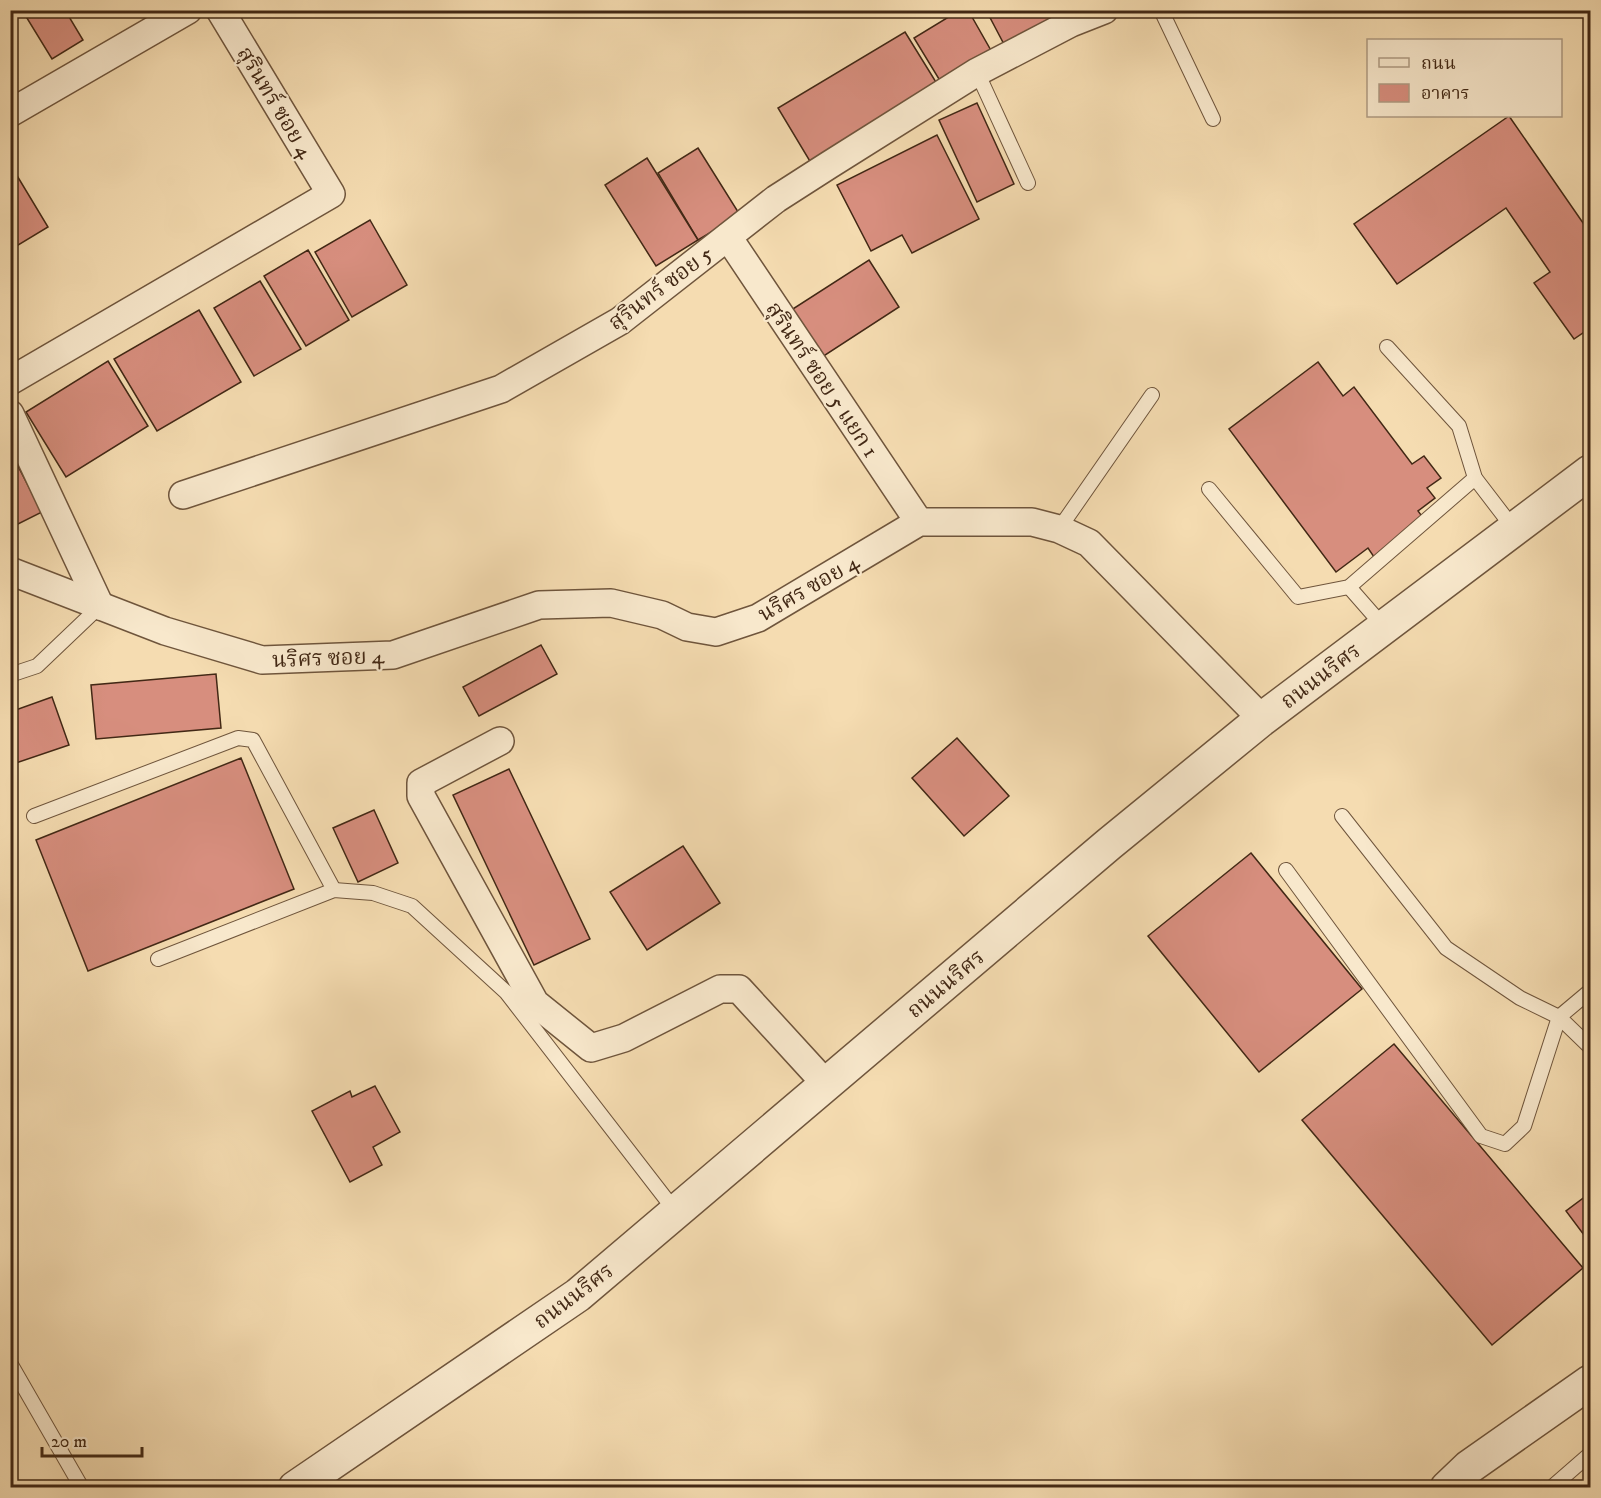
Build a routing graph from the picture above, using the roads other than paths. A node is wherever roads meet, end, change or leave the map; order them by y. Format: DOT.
graph roads {
  1 [pos="188,10"];
  2 [pos="220,10"];
  3 [pos="1104,10"];
  4 [pos="1161,10"];
  5 [pos="977,72"];
  6 [pos="10,113"];
  7 [pos="1213,119"];
  8 [pos="1028,183"];
  9 [pos="728,237"];
  10 [pos="1387,347"];
  11 [pos="10,381"];
  12 [pos="1152,396"];
  13 [pos="10,414"];
  14 [pos="1590,472"];
  15 [pos="1475,478"];
  16 [pos="1209,489"];
  17 [pos="183,495"];
  18 [pos="919,522"];
  19 [pos="1059,529"];
  20 [pos="1514,529"];
  21 [pos="10,571"];
  22 [pos="1349,587"];
  23 [pos="100,606"];
  24 [pos="1384,627"];
  25 [pos="10,675"];
  26 [pos="1262,719"];
  27 [pos="500,741"];
  28 [pos="34,816"];
  29 [pos="1342,816"];
  30 [pos="1286,870"];
  31 [pos="334,890"];
  32 [pos="158,959"];
  33 [pos="1590,991"];
  34 [pos="1559,1017"];
  35 [pos="1590,1047"];
  36 [pos="826,1084"];
  37 [pos="676,1212"];
  38 [pos="10,1363"];
  39 [pos="1590,1382"];
  40 [pos="1590,1454"];
  41 [pos="82,1488"];
  42 [pos="295,1488"];
  43 [pos="1447,1488"];
  44 [pos="1551,1488"];
  1 -- 6 [label="street"];
  2 -- 11 [label="street, สุรินทร์ ซอย 4"];
  3 -- 5 [label="street, สุรินทร์ ซอย 5"];
  4 -- 7 [label="lane"];
  5 -- 8 [label="lane"];
  5 -- 9 [label="street, สุรินทร์ ซอย 5"];
  9 -- 17 [label="street, สุรินทร์ ซอย 5"];
  9 -- 18 [label="street, สุรินทร์ ซอย 5 แยก 1"];
  10 -- 15 [label="lane"];
  12 -- 19 [label="lane"];
  13 -- 23 [label="street"];
  14 -- 20 [label="street, ถนนนริศร"];
  15 -- 20 [label="lane"];
  15 -- 22 [label="lane"];
  16 -- 22 [label="lane"];
  18 -- 19 [label="street"];
  18 -- 23 [label="street, นริศร ซอย 4"];
  19 -- 26 [label="street"];
  20 -- 24 [label="street, ถนนนริศร"];
  21 -- 23 [label="street, นริศร ซอย 4"];
  22 -- 24 [label="lane"];
  23 -- 25 [label="lane"];
  24 -- 26 [label="street, ถนนนริศร"];
  26 -- 36 [label="street, ถนนนริศร"];
  27 -- 36 [label="street"];
  28 -- 31 [label="lane"];
  29 -- 34 [label="lane"];
  30 -- 34 [label="lane"];
  31 -- 32 [label="lane"];
  31 -- 37 [label="lane"];
  33 -- 34 [label="lane"];
  34 -- 35 [label="lane"];
  36 -- 37 [label="street, ถนนนริศร"];
  37 -- 42 [label="street, ถนนนริศร"];
  38 -- 41 [label="lane"];
  39 -- 43 [label="street"];
  40 -- 44 [label="lane"];
}
